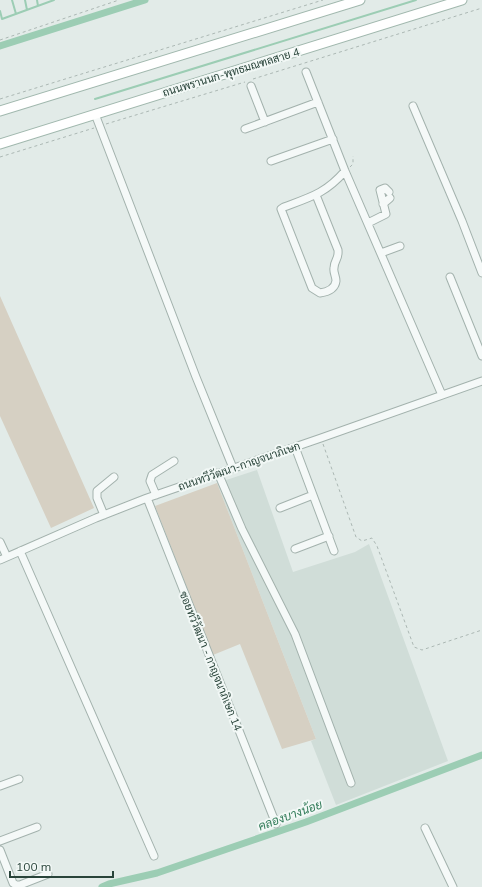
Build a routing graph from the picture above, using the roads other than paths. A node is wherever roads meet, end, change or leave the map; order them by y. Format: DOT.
graph roads {
  1 [pos="360,0"];
  2 [pos="462,0"];
  3 [pos="306,72"];
  4 [pos="251,86"];
  5 [pos="318,102"];
  6 [pos="413,106"];
  7 [pos="0,111"];
  8 [pos="95,114"];
  9 [pos="265,122"];
  10 [pos="245,129"];
  11 [pos="333,139"];
  12 [pos="0,144"];
  13 [pos="271,161"];
  14 [pos="346,171"];
  15 [pos="316,195"];
  16 [pos="383,204"];
  17 [pos="368,223"];
  18 [pos="400,246"];
  19 [pos="482,248"];
  20 [pos="474,249"];
  21 [pos="381,253"];
  22 [pos="482,272"];
  23 [pos="450,277"];
  24 [pos="482,356"];
  25 [pos="482,380"];
  26 [pos="442,394"];
  27 [pos="295,447"];
  28 [pos="174,460"];
  29 [pos="233,468"];
  30 [pos="218,473"];
  31 [pos="114,476"];
  32 [pos="156,495"];
  33 [pos="313,495"];
  34 [pos="147,498"];
  35 [pos="280,508"];
  36 [pos="104,515"];
  37 [pos="328,536"];
  38 [pos="0,542"];
  39 [pos="295,549"];
  40 [pos="20,551"];
  41 [pos="334,552"];
  42 [pos="4,559"];
  43 [pos="19,779"];
  44 [pos="350,783"];
  45 [pos="0,786"];
  46 [pos="276,824"];
  47 [pos="37,827"];
  48 [pos="425,828"];
  49 [pos="0,841"];
  50 [pos="0,850"];
  51 [pos="154,856"];
  52 [pos="48,874"];
  53 [pos="453,887"];
  1 -- 7 [label="main road"];
  2 -- 8 [label="main road, ถนนพรานนก-พุทธมณฑลสาย 4"];
  3 -- 5 [label="street"];
  4 -- 9 [label="street"];
  5 -- 9 [label="street"];
  5 -- 11 [label="street"];
  6 -- 20 [label="street"];
  8 -- 12 [label="main road, ถนนพรานนก-พุทธมณฑลสาย 4"];
  8 -- 29 [label="street"];
  9 -- 10 [label="street"];
  11 -- 13 [label="street"];
  11 -- 14 [label="street"];
  14 -- 15 [label="street"];
  14 -- 17 [label="street"];
  15 -- 15 [label="street"];
  16 -- 16 [label="street"];
  16 -- 17 [label="street"];
  17 -- 21 [label="street"];
  18 -- 21 [label="street"];
  19 -- 20 [label="street"];
  20 -- 22 [label="street"];
  21 -- 26 [label="street"];
  23 -- 24 [label="street"];
  25 -- 26 [label="street, ถนนทวีวัฒนา-กาญจนาภิเษก"];
  26 -- 27 [label="street, ถนนทวีวัฒนา-กาญจนาภิเษก"];
  27 -- 29 [label="street, ถนนทวีวัฒนา-กาญจนาภิเษก"];
  27 -- 33 [label="street"];
  28 -- 32 [label="street"];
  29 -- 30 [label="street, ถนนทวีวัฒนา-กาญจนาภิเษก"];
  30 -- 32 [label="street, ถนนทวีวัฒนา-กาญจนาภิเษก"];
  30 -- 44 [label="street"];
  31 -- 36 [label="street"];
  32 -- 34 [label="street, ถนนทวีวัฒนา-กาญจนาภิเษก"];
  33 -- 35 [label="street"];
  33 -- 37 [label="street"];
  34 -- 36 [label="street, ถนนทวีวัฒนา-กาญจนาภิเษก"];
  34 -- 46 [label="street, ซอยทวีวัฒนา - กาญจนาภิเษก 14"];
  36 -- 40 [label="street, ถนนทวีวัฒนา-กาญจนาภิเษก"];
  37 -- 39 [label="street"];
  37 -- 41 [label="street"];
  38 -- 42 [label="street"];
  40 -- 42 [label="street, ถนนทวีวัฒนา-กาญจนาภิเษก"];
  40 -- 51 [label="street"];
  43 -- 45 [label="street"];
  47 -- 49 [label="street"];
  48 -- 53 [label="street"];
  50 -- 52 [label="street"];
}
